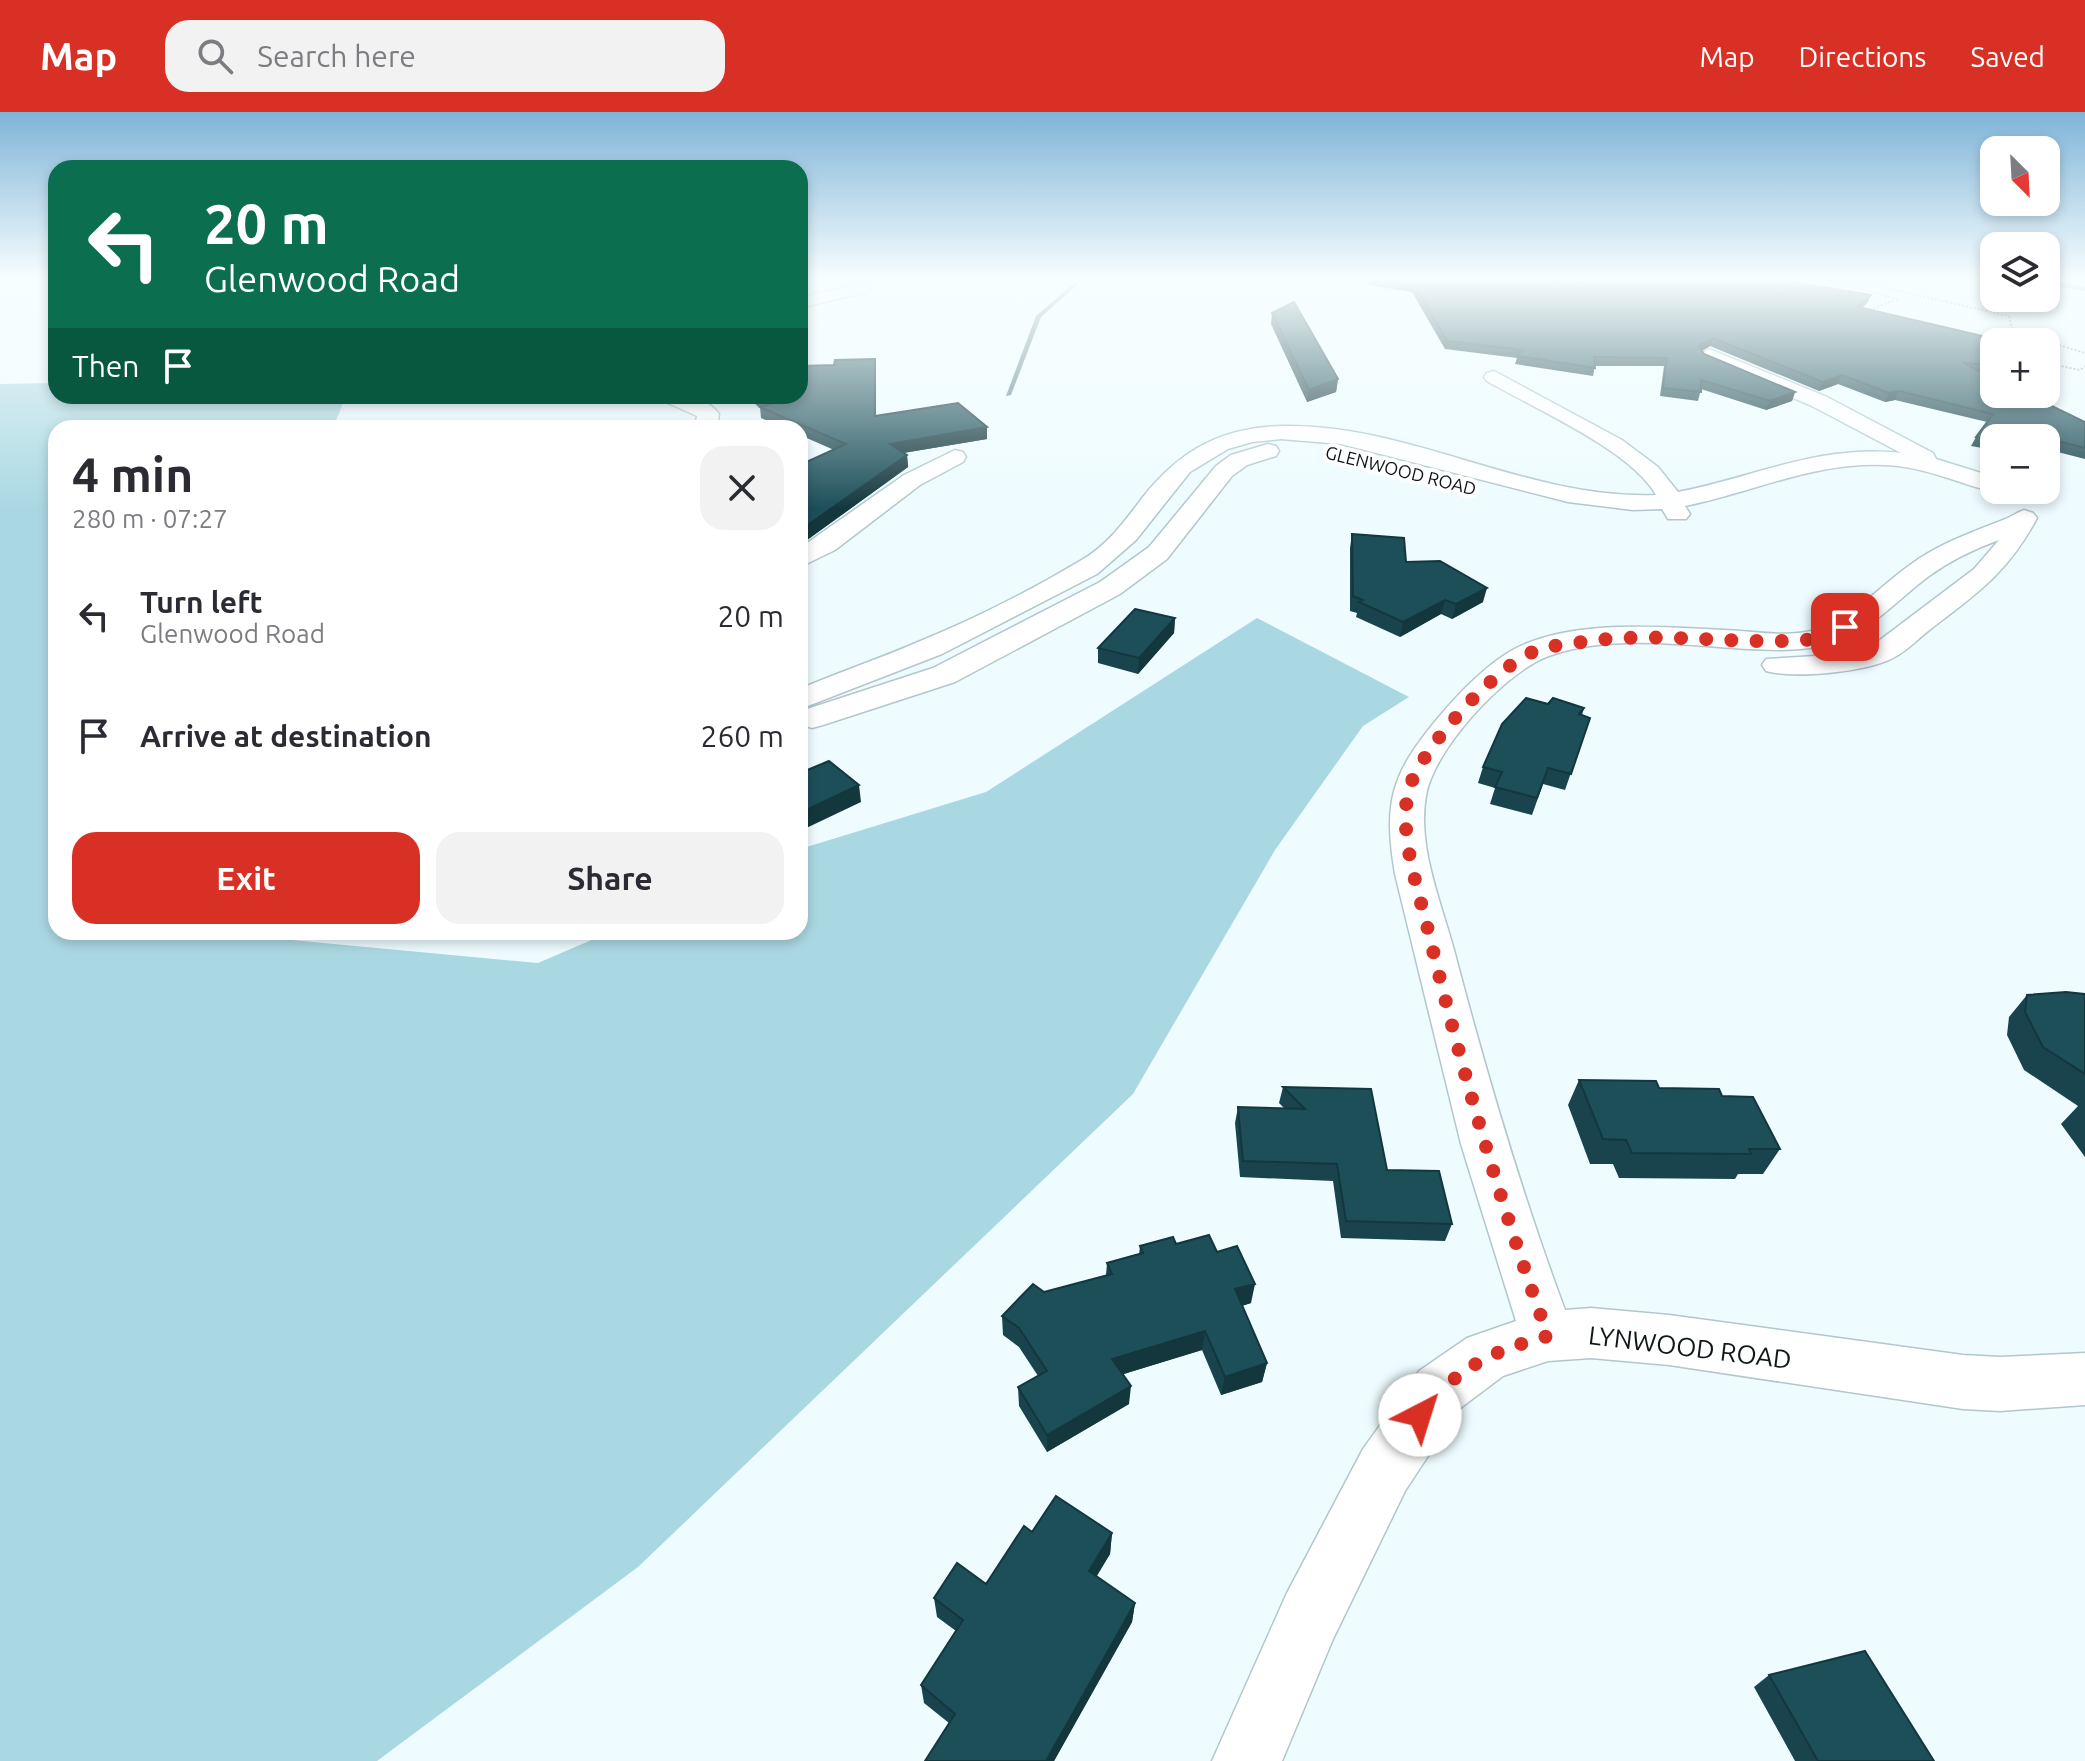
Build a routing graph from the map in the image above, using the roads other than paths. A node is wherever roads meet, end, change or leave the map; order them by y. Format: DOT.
graph roads {
  1 [pos="1711,356"];
  2 [pos="1494,377"];
  3 [pos="691,404"];
  4 [pos="709,420"];
  5 [pos="955,457"];
  6 [pos="1940,467"];
  7 [pos="1980,480"];
  8 [pos="2021,504"];
  9 [pos="1674,507"];
  10 [pos="2021,522"];
  11 [pos="808,554"];
  12 [pos="1515,664"];
  13 [pos="808,697"];
  14 [pos="808,719"];
  15 [pos="1548,1336"];
  16 [pos="2085,1379"];
  17 [pos="1247,1761"];
  1 -- 6 [label="street"];
  2 -- 9 [label="street"];
  3 -- 4 [label="street"];
  5 -- 11 [label="street"];
  6 -- 7 [label="street, GLENWOOD ROAD"];
  6 -- 9 [label="street, GLENWOOD ROAD"];
  8 -- 10 [label="street"];
  9 -- 13 [label="street, GLENWOOD ROAD"];
  9 -- 14 [label="street, GLENWOOD ROAD"];
  10 -- 12 [label="street"];
  10 -- 12 [label="street"];
  12 -- 15 [label="street"];
  15 -- 16 [label="street, LYNWOOD ROAD"];
  15 -- 17 [label="street, LYNWOOD ROAD"];
}
